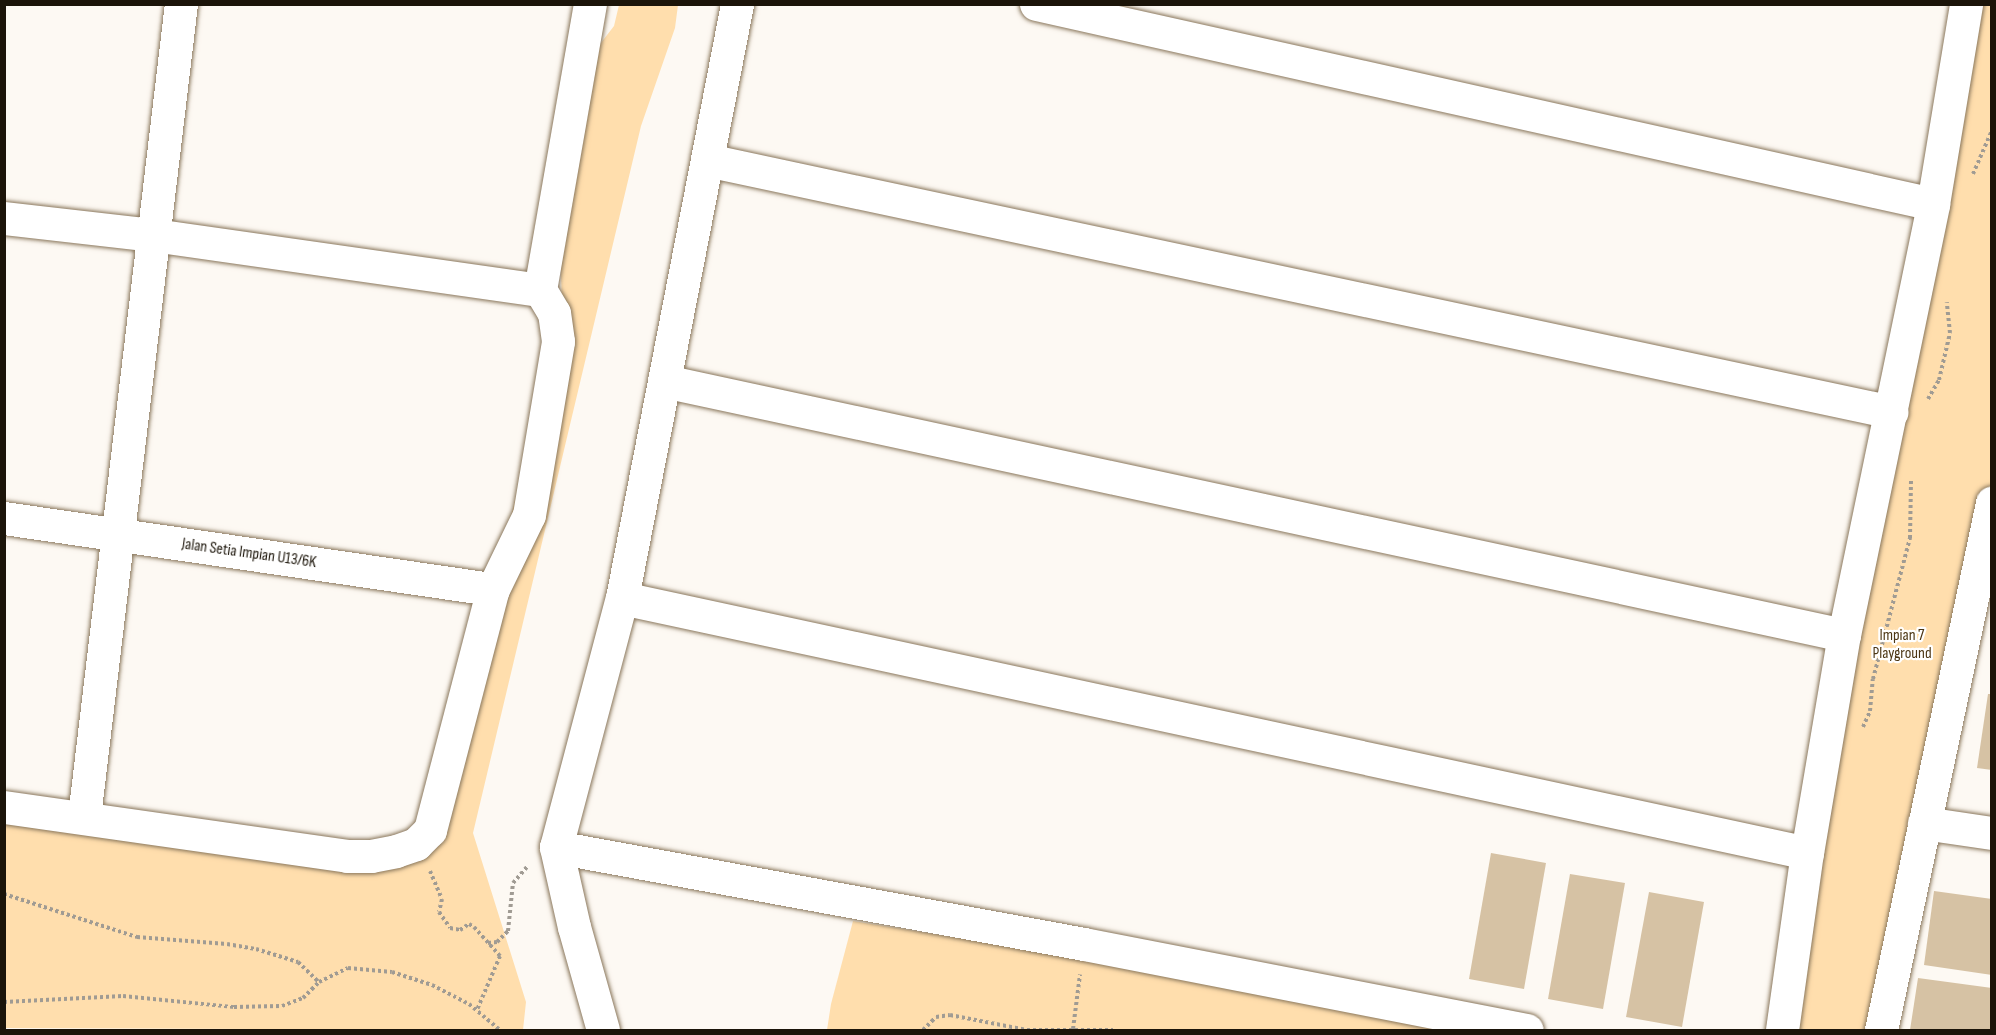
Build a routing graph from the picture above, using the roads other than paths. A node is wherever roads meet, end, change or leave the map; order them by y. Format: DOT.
graph roads {
  1 [pos="181,4"];
  2 [pos="590,4"];
  3 [pos="737,4"];
  4 [pos="1036,4"];
  5 [pos="1966,4"];
  6 [pos="707,160"];
  7 [pos="1933,204"];
  8 [pos="4,218"];
  9 [pos="153,235"];
  10 [pos="540,290"];
  11 [pos="664,381"];
  12 [pos="1892,412"];
  13 [pos="1992,504"];
  14 [pos="4,518"];
  15 [pos="116,534"];
  16 [pos="1988,543"];
  17 [pos="493,590"];
  18 [pos="622,598"];
  19 [pos="1844,635"];
  20 [pos="4,807"];
  21 [pos="84,817"];
  22 [pos="1924,823"];
  23 [pos="1992,832"];
  24 [pos="556,847"];
  25 [pos="1807,853"];
  26 [pos="603,1030"];
  27 [pos="1527,1030"];
  28 [pos="1782,1030"];
  29 [pos="1881,1030"];
  1 -- 9 [label="street"];
  2 -- 10 [label="street"];
  3 -- 6 [label="street"];
  4 -- 7 [label="street"];
  5 -- 7 [label="street"];
  6 -- 11 [label="street"];
  6 -- 12 [label="street"];
  7 -- 12 [label="street"];
  8 -- 9 [label="street"];
  9 -- 10 [label="street"];
  9 -- 15 [label="street"];
  10 -- 17 [label="street"];
  11 -- 18 [label="street"];
  11 -- 19 [label="street"];
  12 -- 19 [label="street"];
  13 -- 16 [label="street"];
  14 -- 15 [label="street, Jalan Setia Impian U13/6K"];
  15 -- 17 [label="street, Jalan Setia Impian U13/6K"];
  15 -- 21 [label="street"];
  16 -- 22 [label="street"];
  17 -- 21 [label="street"];
  18 -- 24 [label="street"];
  18 -- 25 [label="street"];
  19 -- 25 [label="street"];
  20 -- 21 [label="street"];
  22 -- 23 [label="street"];
  22 -- 29 [label="street"];
  24 -- 26 [label="street"];
  24 -- 27 [label="street"];
  25 -- 28 [label="street"];
}
